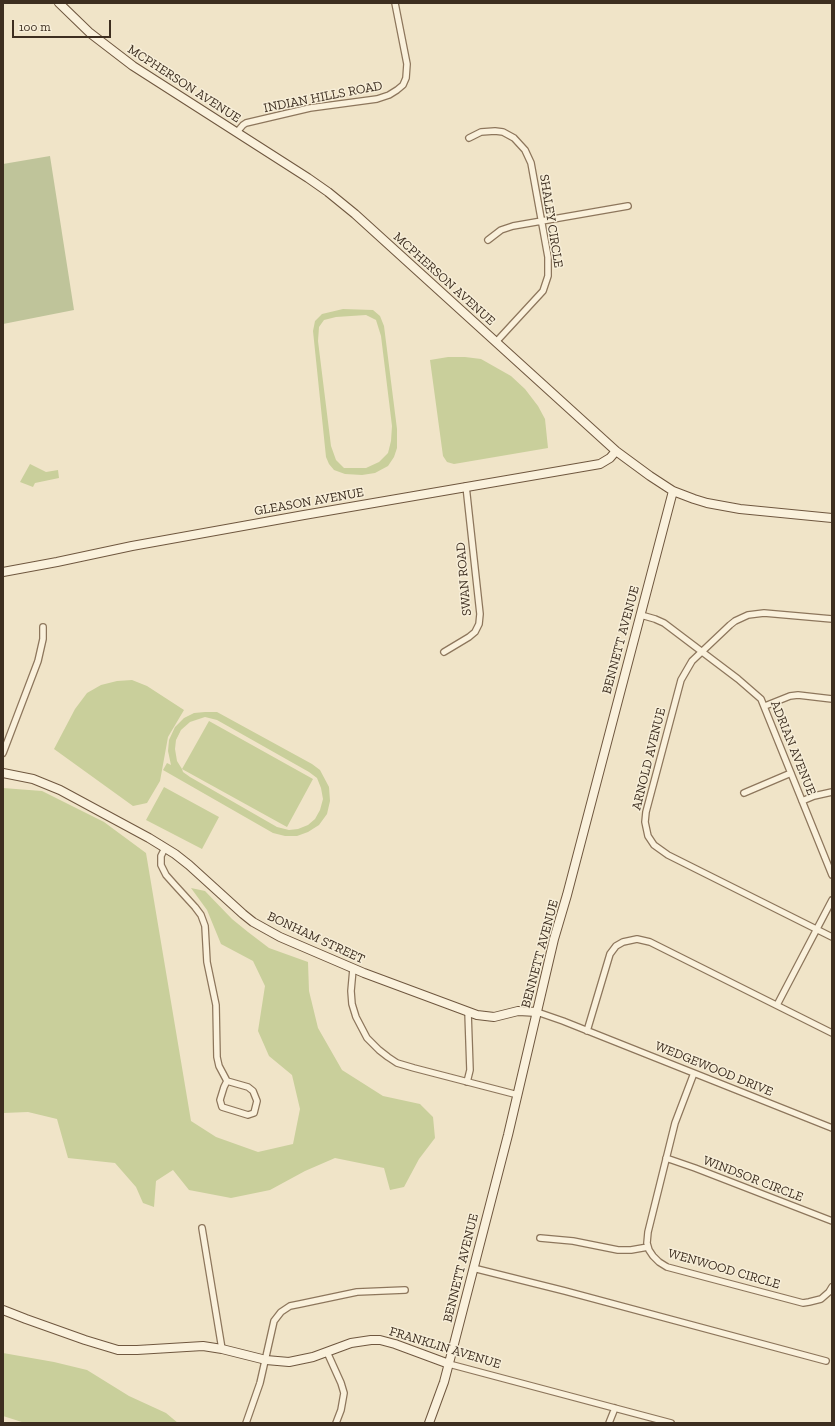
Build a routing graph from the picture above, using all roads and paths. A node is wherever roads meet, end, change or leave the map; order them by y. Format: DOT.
graph roads {
  1 [pos="60,3"];
  2 [pos="395,3"];
  3 [pos="237,132"];
  4 [pos="469,138"];
  5 [pos="628,206"];
  6 [pos="542,221"];
  7 [pos="488,240"];
  8 [pos="496,342"];
  9 [pos="616,451"];
  10 [pos="466,486"];
  11 [pos="673,491"];
  12 [pos="832,518"];
  13 [pos="3,572"];
  14 [pos="641,615"];
  15 [pos="832,619"];
  16 [pos="42,627"];
  17 [pos="444,652"];
  18 [pos="702,652"];
  19 [pos="832,699"];
  20 [pos="764,706"];
  21 [pos="3,753"];
  22 [pos="3,773"];
  23 [pos="791,773"];
  24 [pos="832,792"];
  25 [pos="744,793"];
  26 [pos="802,801"];
  27 [pos="165,848"];
  28 [pos="832,873"];
  29 [pos="832,900"];
  30 [pos="817,930"];
  31 [pos="832,937"];
  32 [pos="353,969"];
  33 [pos="777,1005"];
  34 [pos="468,1012"];
  35 [pos="537,1012"];
  36 [pos="587,1031"];
  37 [pos="832,1033"];
  38 [pos="694,1073"];
  39 [pos="227,1081"];
  40 [pos="467,1082"];
  41 [pos="518,1095"];
  42 [pos="832,1128"];
  43 [pos="666,1158"];
  44 [pos="832,1222"];
  45 [pos="202,1228"];
  46 [pos="540,1238"];
  47 [pos="648,1247"];
  48 [pos="474,1268"];
  49 [pos="832,1287"];
  50 [pos="406,1290"];
  51 [pos="3,1310"];
  52 [pos="222,1349"];
  53 [pos="327,1352"];
  54 [pos="266,1360"];
  55 [pos="826,1361"];
  56 [pos="448,1364"];
  57 [pos="615,1408"];
  58 [pos="246,1423"];
  59 [pos="336,1423"];
  60 [pos="429,1423"];
  61 [pos="609,1423"];
  62 [pos="671,1423"];
  1 -- 3 [label="main road, MCPHERSON AVENUE"];
  2 -- 3 [label="street, INDIAN HILLS ROAD"];
  3 -- 8 [label="main road, MCPHERSON AVENUE"];
  4 -- 6 [label="street, SHALEY CIRCLE"];
  5 -- 6 [label="street"];
  6 -- 7 [label="street"];
  6 -- 8 [label="street, SHALEY CIRCLE"];
  8 -- 9 [label="main road, MCPHERSON AVENUE"];
  9 -- 10 [label="main road, GLEASON AVENUE"];
  9 -- 11 [label="main road, MCPHERSON AVENUE"];
  10 -- 13 [label="main road, GLEASON AVENUE"];
  10 -- 17 [label="street, SWAN ROAD"];
  11 -- 12 [label="main road, MCPHERSON AVENUE"];
  11 -- 14 [label="main road, BENNETT AVENUE"];
  14 -- 18 [label="street, ADRIAN AVENUE"];
  14 -- 35 [label="main road, BENNETT AVENUE"];
  15 -- 18 [label="street, ARNOLD AVENUE"];
  16 -- 21 [label="street"];
  18 -- 20 [label="street, ADRIAN AVENUE"];
  18 -- 30 [label="street, ARNOLD AVENUE"];
  19 -- 20 [label="street"];
  20 -- 23 [label="street, ADRIAN AVENUE"];
  22 -- 27 [label="main road, BONHAM STREET"];
  23 -- 25 [label="street"];
  23 -- 26 [label="street, ADRIAN AVENUE"];
  24 -- 26 [label="street"];
  26 -- 28 [label="street, ADRIAN AVENUE"];
  27 -- 32 [label="main road, BONHAM STREET"];
  27 -- 39 [label="street"];
  29 -- 30 [label="street"];
  30 -- 31 [label="street, ARNOLD AVENUE"];
  30 -- 33 [label="street"];
  32 -- 34 [label="main road, BONHAM STREET"];
  32 -- 40 [label="street"];
  33 -- 36 [label="street"];
  33 -- 37 [label="street"];
  34 -- 35 [label="main road, BONHAM STREET"];
  34 -- 40 [label="street"];
  35 -- 36 [label="street, WEDGEWOOD DRIVE"];
  35 -- 41 [label="main road, BENNETT AVENUE"];
  36 -- 38 [label="street, WEDGEWOOD DRIVE"];
  38 -- 42 [label="street, WEDGEWOOD DRIVE"];
  38 -- 43 [label="street"];
  39 -- 39 [label="street"];
  40 -- 41 [label="street"];
  41 -- 48 [label="main road, BENNETT AVENUE"];
  43 -- 44 [label="street, WINDSOR CIRCLE"];
  43 -- 47 [label="street"];
  45 -- 52 [label="street"];
  46 -- 47 [label="street"];
  47 -- 49 [label="street, WENWOOD CIRCLE"];
  48 -- 55 [label="street"];
  48 -- 56 [label="main road, BENNETT AVENUE"];
  50 -- 54 [label="street"];
  51 -- 52 [label="main road, FRANKLIN AVENUE"];
  52 -- 54 [label="main road, FRANKLIN AVENUE"];
  53 -- 54 [label="main road, FRANKLIN AVENUE"];
  53 -- 56 [label="main road, FRANKLIN AVENUE"];
  53 -- 59 [label="street"];
  54 -- 58 [label="street"];
  56 -- 57 [label="street, FRANKLIN AVENUE"];
  56 -- 60 [label="main road, BENNETT AVENUE"];
  57 -- 61 [label="street"];
  57 -- 62 [label="street, FRANKLIN AVENUE"];
}
